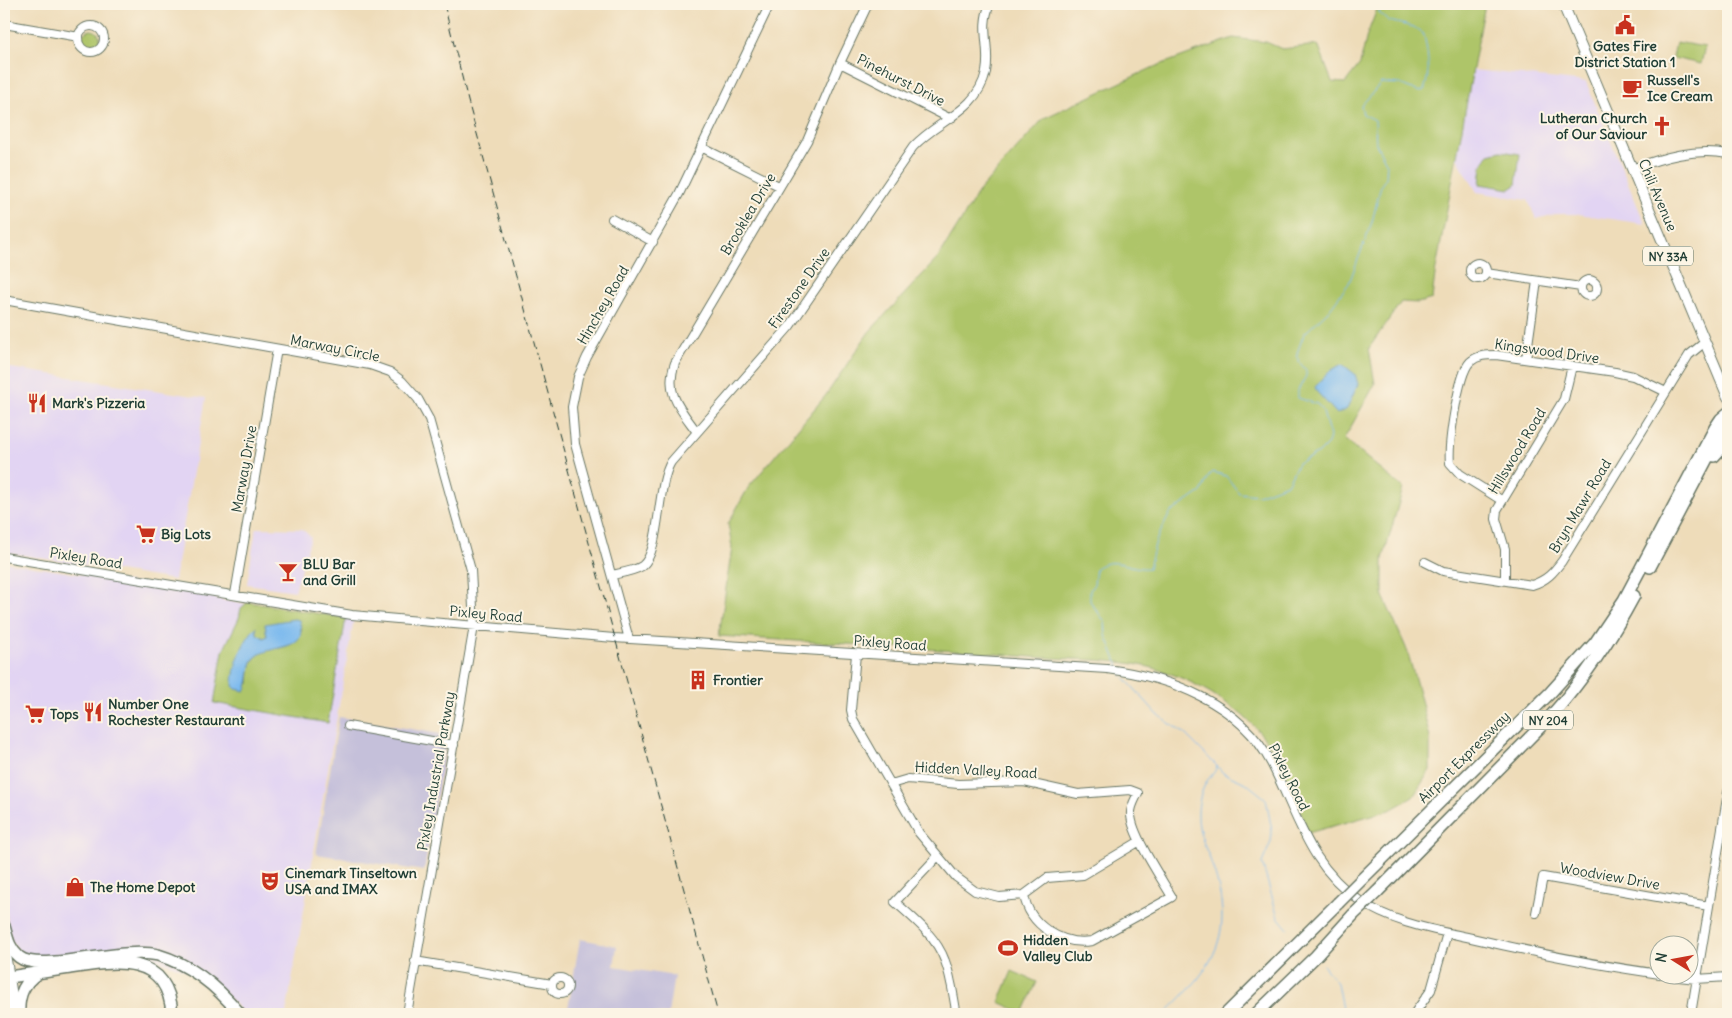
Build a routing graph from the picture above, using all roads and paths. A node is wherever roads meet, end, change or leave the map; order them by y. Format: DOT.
graph roads {
  1 [pos="770,4"];
  2 [pos="868,4"];
  3 [pos="990,4"];
  4 [pos="1563,4"];
  5 [pos="4,24"];
  6 [pos="79,37"];
  7 [pos="840,63"];
  8 [pos="951,119"];
  9 [pos="701,147"];
  10 [pos="1728,154"];
  11 [pos="1632,169"];
  12 [pos="779,186"];
  13 [pos="612,219"];
  14 [pos="653,242"];
  15 [pos="1486,273"];
  16 [pos="1537,281"];
  17 [pos="1581,287"];
  18 [pos="4,300"];
  19 [pos="1705,342"];
  20 [pos="277,349"];
  21 [pos="1526,359"];
  22 [pos="1572,366"];
  23 [pos="1666,392"];
  24 [pos="1728,398"];
  25 [pos="1728,413"];
  26 [pos="1728,423"];
  27 [pos="698,432"];
  28 [pos="1728,444"];
  29 [pos="1698,477"];
  30 [pos="1501,500"];
  31 [pos="4,557"];
  32 [pos="1425,562"];
  33 [pos="612,575"];
  34 [pos="1504,580"];
  35 [pos="235,594"];
  36 [pos="474,626"];
  37 [pos="629,639"];
  38 [pos="856,654"];
  39 [pos="348,726"];
  40 [pos="454,745"];
  41 [pos="891,784"];
  42 [pos="1728,792"];
  43 [pos="1140,841"];
  44 [pos="938,856"];
  45 [pos="1024,895"];
  46 [pos="1709,906"];
  47 [pos="1536,913"];
  48 [pos="4,926"];
  49 [pos="1447,932"];
  50 [pos="4,948"];
  51 [pos="1700,957"];
  52 [pos="415,960"];
  53 [pos="1650,972"];
  54 [pos="39,973"];
  55 [pos="6,976"];
  56 [pos="1728,977"];
  57 [pos="1700,979"];
  58 [pos="552,984"];
  59 [pos="1695,986"];
  60 [pos="4,999"];
  61 [pos="6,1014"];
  62 [pos="17,1014"];
  63 [pos="172,1014"];
  64 [pos="240,1014"];
  65 [pos="407,1014"];
  66 [pos="960,1014"];
  67 [pos="1226,1014"];
  68 [pos="1256,1014"];
  69 [pos="1414,1014"];
  70 [pos="1691,1014"];
  1 -- 9 [label="street, Hinchey Road"];
  2 -- 7 [label="street, Brooklea Drive"];
  3 -- 8 [label="street, Firestone Drive"];
  4 -- 11 [label="main road, Chili Avenue / NY 33A"];
  5 -- 6 [label="street"];
  7 -- 8 [label="street, Pinehurst Drive"];
  7 -- 12 [label="street, Brooklea Drive"];
  8 -- 27 [label="street, Firestone Drive"];
  9 -- 12 [label="street"];
  9 -- 14 [label="street, Hinchey Road"];
  10 -- 11 [label="street"];
  11 -- 19 [label="main road, Chili Avenue / NY 33A"];
  12 -- 27 [label="street, Brooklea Drive"];
  13 -- 14 [label="street"];
  14 -- 33 [label="street, Hinchey Road"];
  15 -- 16 [label="street"];
  16 -- 17 [label="street"];
  16 -- 21 [label="street"];
  18 -- 20 [label="street, Marway Circle"];
  19 -- 23 [label="street, Bryn Mawr Road"];
  19 -- 24 [label="main road, Chili Avenue / NY 33A"];
  20 -- 35 [label="street, Marway Drive"];
  20 -- 36 [label="street, Marway Circle"];
  21 -- 22 [label="street, Kingswood Drive"];
  21 -- 30 [label="street, Kingswood Drive"];
  22 -- 23 [label="street, Kingswood Drive"];
  22 -- 30 [label="street, Hillswood Road"];
  23 -- 34 [label="street, Bryn Mawr Road"];
  25 -- 67 [label="highway, Airport Expressway / NY 204, bridge"];
  26 -- 29 [label="highway, NY 204"];
  27 -- 33 [label="street, Firestone Drive"];
  28 -- 29 [label="highway"];
  29 -- 68 [label="highway, NY 204, bridge"];
  30 -- 34 [label="street, Hillswood Road"];
  31 -- 35 [label="street, Pixley Road"];
  32 -- 34 [label="street, Bryn Mawr Road"];
  33 -- 37 [label="street, Hinchey Road"];
  35 -- 36 [label="street, Pixley Road"];
  36 -- 37 [label="street, Pixley Road"];
  36 -- 40 [label="street, Pixley Industrial Parkway"];
  37 -- 38 [label="street, Pixley Road"];
  38 -- 41 [label="street"];
  38 -- 49 [label="street, Pixley Road"];
  39 -- 40 [label="street"];
  40 -- 52 [label="street, Pixley Industrial Parkway"];
  41 -- 43 [label="street, Hidden Valley Road"];
  41 -- 44 [label="street"];
  42 -- 46 [label="street"];
  43 -- 45 [label="street"];
  43 -- 45 [label="street"];
  44 -- 45 [label="street"];
  44 -- 66 [label="street"];
  46 -- 47 [label="street, Woodview Drive"];
  46 -- 51 [label="street"];
  48 -- 64 [label="highway"];
  49 -- 53 [label="street, Pixley Road"];
  49 -- 69 [label="street"];
  50 -- 55 [label="main road"];
  52 -- 58 [label="street"];
  52 -- 65 [label="street, Pixley Industrial Parkway"];
  54 -- 55 [label="highway"];
  54 -- 62 [label="highway"];
  54 -- 63 [label="highway"];
  55 -- 62 [label="main road"];
  56 -- 57 [label="street"];
  59 -- 70 [label="street"];
  60 -- 61 [label="main road"];
}
